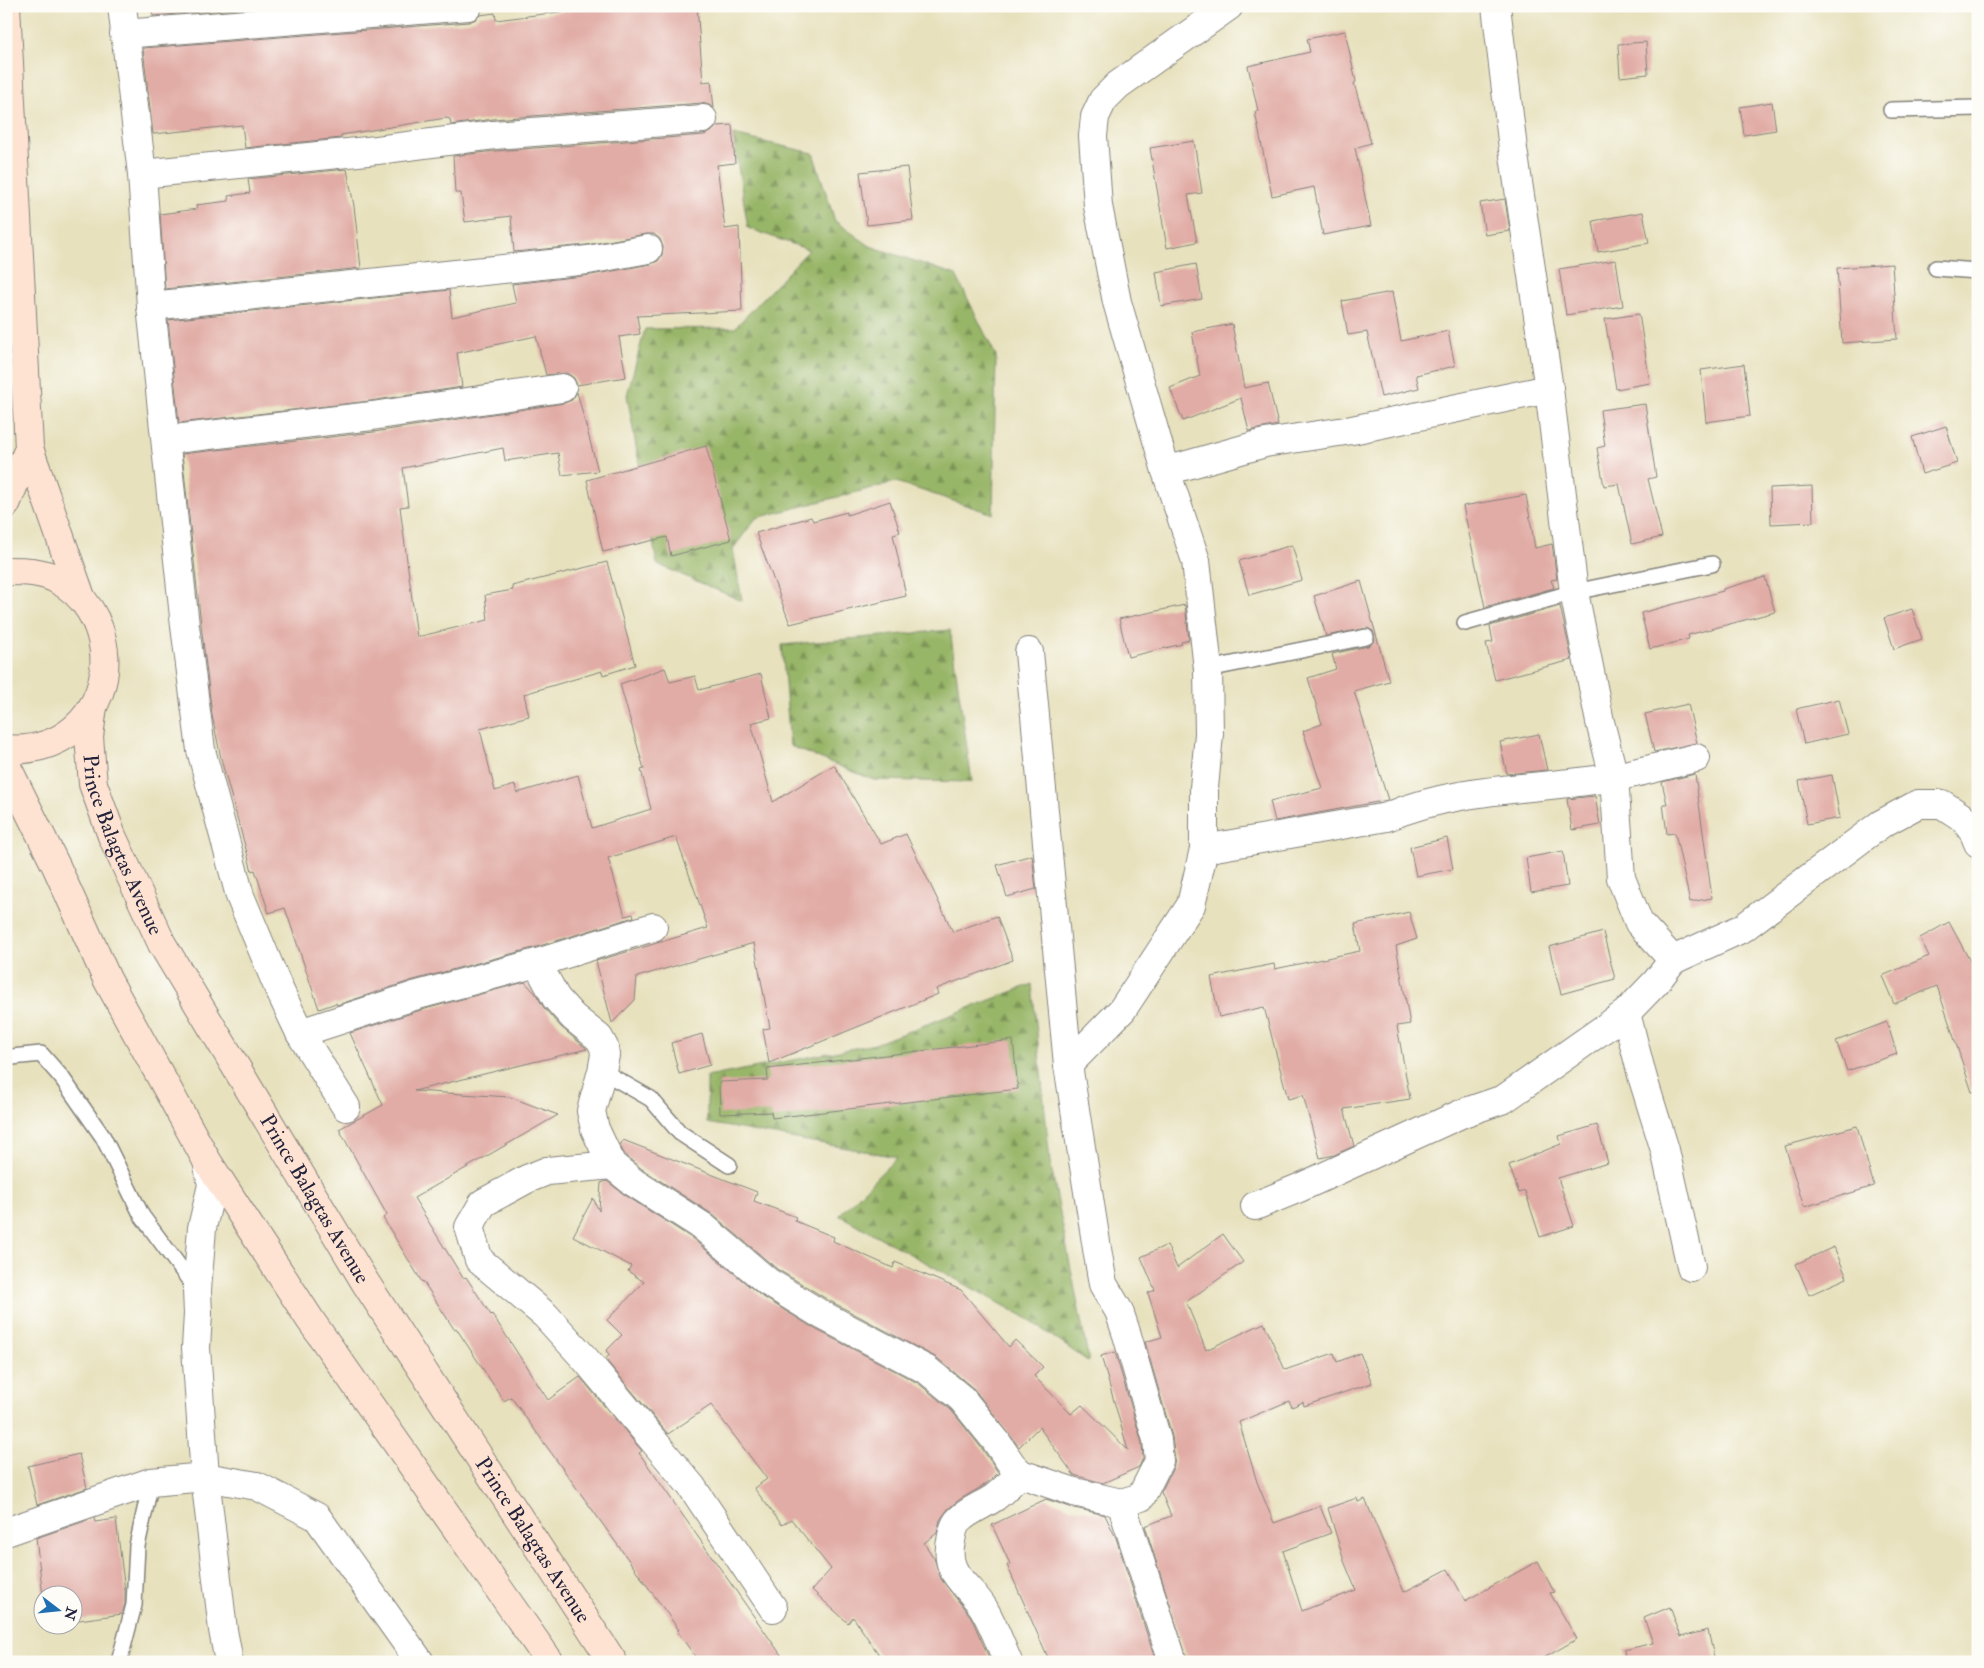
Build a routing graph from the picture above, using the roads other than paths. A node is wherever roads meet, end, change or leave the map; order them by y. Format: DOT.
graph roads {
  1 [pos="6,6"];
  2 [pos="122,6"];
  3 [pos="468,6"];
  4 [pos="1229,6"];
  5 [pos="1496,6"];
  6 [pos="124,34"];
  7 [pos="1978,108"];
  8 [pos="1892,110"];
  9 [pos="703,119"];
  10 [pos="142,174"];
  11 [pos="648,249"];
  12 [pos="1936,268"];
  13 [pos="1978,271"];
  14 [pos="151,306"];
  15 [pos="562,388"];
  16 [pos="1549,389"];
  17 [pos="166,440"];
  18 [pos="29,448"];
  19 [pos="1166,471"];
  20 [pos="6,504"];
  21 [pos="1712,564"];
  22 [pos="6,571"];
  23 [pos="1574,592"];
  24 [pos="81,597"];
  25 [pos="1465,623"];
  26 [pos="1366,637"];
  27 [pos="1029,652"];
  28 [pos="1208,669"];
  29 [pos="94,706"];
  30 [pos="6,750"];
  31 [pos="1696,758"];
  32 [pos="6,764"];
  33 [pos="1614,777"];
  34 [pos="1978,843"];
  35 [pos="1204,850"];
  36 [pos="653,927"];
  37 [pos="1673,960"];
  38 [pos="537,963"];
  39 [pos="1626,1013"];
  40 [pos="300,1033"];
  41 [pos="6,1060"];
  42 [pos="1068,1065"];
  43 [pos="602,1071"];
  44 [pos="346,1107"];
  45 [pos="206,1161"];
  46 [pos="612,1165"];
  47 [pos="729,1165"];
  48 [pos="1255,1206"];
  49 [pos="1691,1267"];
  50 [pos="197,1290"];
  51 [pos="1021,1474"];
  52 [pos="205,1477"];
  53 [pos="151,1482"];
  54 [pos="1121,1503"];
  55 [pos="6,1532"];
  56 [pos="772,1608"];
  57 [pos="119,1662"];
  58 [pos="229,1662"];
  59 [pos="420,1662"];
  60 [pos="550,1662"];
  61 [pos="613,1662"];
  62 [pos="1008,1662"];
  63 [pos="1173,1662"];
  1 -- 18 [label="main road"];
  2 -- 6 [label="street"];
  3 -- 6 [label="street"];
  4 -- 19 [label="street"];
  5 -- 16 [label="street"];
  6 -- 10 [label="street"];
  7 -- 8 [label="lane"];
  9 -- 10 [label="street"];
  10 -- 14 [label="street"];
  11 -- 14 [label="street"];
  12 -- 13 [label="lane"];
  14 -- 17 [label="street"];
  15 -- 17 [label="street"];
  16 -- 19 [label="street"];
  16 -- 23 [label="street"];
  17 -- 40 [label="street"];
  18 -- 20 [label="main road"];
  18 -- 24 [label="main road"];
  19 -- 28 [label="street"];
  21 -- 23 [label="lane"];
  22 -- 24 [label="main road"];
  23 -- 25 [label="lane"];
  23 -- 33 [label="street"];
  24 -- 29 [label="main road"];
  26 -- 28 [label="lane"];
  27 -- 42 [label="street"];
  28 -- 35 [label="street"];
  29 -- 30 [label="main road"];
  29 -- 61 [label="main road, Prince Balagtas Avenue"];
  31 -- 33 [label="street"];
  32 -- 45 [label="main road"];
  33 -- 35 [label="street"];
  33 -- 37 [label="street"];
  34 -- 37 [label="street"];
  35 -- 42 [label="street"];
  36 -- 38 [label="street"];
  37 -- 39 [label="street"];
  38 -- 40 [label="street"];
  38 -- 43 [label="street"];
  39 -- 48 [label="street"];
  39 -- 49 [label="street"];
  40 -- 44 [label="street"];
  41 -- 50 [label="lane"];
  42 -- 54 [label="street"];
  43 -- 46 [label="street"];
  43 -- 47 [label="lane"];
  45 -- 50 [label="street"];
  45 -- 60 [label="main road"];
  46 -- 51 [label="street"];
  46 -- 56 [label="street"];
  50 -- 52 [label="street"];
  51 -- 54 [label="street"];
  51 -- 62 [label="street"];
  52 -- 53 [label="street"];
  52 -- 58 [label="street"];
  52 -- 59 [label="street"];
  53 -- 55 [label="street"];
  53 -- 57 [label="lane"];
  54 -- 63 [label="street"];
}
